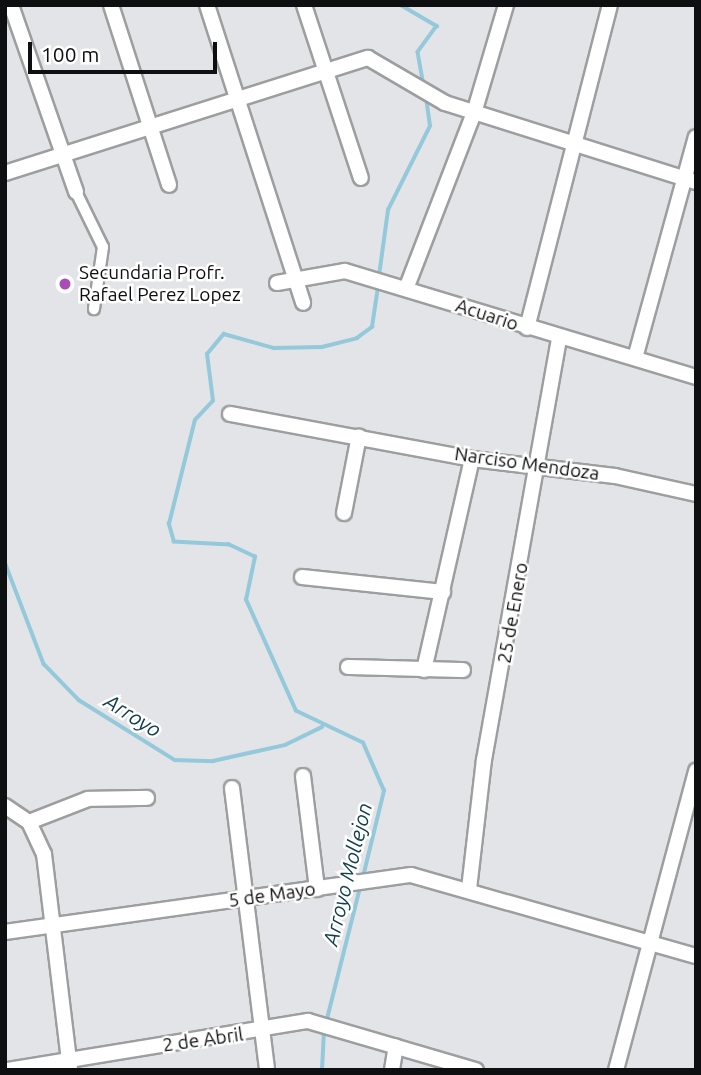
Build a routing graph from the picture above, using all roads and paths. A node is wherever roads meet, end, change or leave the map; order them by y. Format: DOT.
graph roads {
  1 [pos="11,5"];
  2 [pos="111,5"];
  3 [pos="207,5"];
  4 [pos="304,5"];
  5 [pos="506,5"];
  6 [pos="610,5"];
  7 [pos="326,71"];
  8 [pos="238,102"];
  9 [pos="474,113"];
  10 [pos="150,129"];
  11 [pos="696,137"];
  12 [pos="576,145"];
  13 [pos="63,156"];
  14 [pos="5,173"];
  15 [pos="361,178"];
  16 [pos="690,180"];
  17 [pos="169,185"];
  18 [pos="76,192"];
  19 [pos="295,279"];
  20 [pos="277,283"];
  21 [pos="406,289"];
  22 [pos="303,303"];
  23 [pos="94,309"];
  24 [pos="527,328"];
  25 [pos="559,337"];
  26 [pos="635,358"];
  27 [pos="696,377"];
  28 [pos="230,414"];
  29 [pos="359,436"];
  30 [pos="472,459"];
  31 [pos="538,468"];
  32 [pos="696,494"];
  33 [pos="344,513"];
  34 [pos="302,578"];
  35 [pos="443,592"];
  36 [pos="348,667"];
  37 [pos="424,670"];
  38 [pos="463,670"];
  39 [pos="696,771"];
  40 [pos="303,776"];
  41 [pos="232,788"];
  42 [pos="147,799"];
  43 [pos="5,806"];
  44 [pos="29,822"];
  45 [pos="323,888"];
  46 [pos="468,889"];
  47 [pos="248,899"];
  48 [pos="54,924"];
  49 [pos="5,932"];
  50 [pos="648,941"];
  51 [pos="696,956"];
  52 [pos="264,1032"];
  53 [pos="396,1045"];
  54 [pos="69,1065"];
  55 [pos="8,1070"];
  56 [pos="267,1070"];
  57 [pos="392,1070"];
  58 [pos="476,1070"];
  59 [pos="615,1070"];
  1 -- 13 [label="street"];
  2 -- 10 [label="street"];
  3 -- 8 [label="street"];
  4 -- 7 [label="street"];
  5 -- 9 [label="street"];
  6 -- 12 [label="street"];
  7 -- 8 [label="street"];
  7 -- 9 [label="street"];
  7 -- 15 [label="street"];
  8 -- 10 [label="street"];
  8 -- 19 [label="street"];
  9 -- 12 [label="street"];
  9 -- 21 [label="street"];
  10 -- 13 [label="street"];
  10 -- 17 [label="street"];
  11 -- 16 [label="street"];
  12 -- 16 [label="street"];
  12 -- 24 [label="street"];
  13 -- 14 [label="street"];
  13 -- 18 [label="street"];
  16 -- 26 [label="street"];
  18 -- 23 [label="street"];
  19 -- 20 [label="street, Acuario"];
  19 -- 21 [label="street, Acuario"];
  19 -- 22 [label="street"];
  21 -- 24 [label="street, Acuario"];
  24 -- 25 [label="street, Acuario"];
  25 -- 26 [label="street, Acuario"];
  25 -- 31 [label="street, 25 de Enero"];
  26 -- 27 [label="street, Acuario"];
  28 -- 29 [label="street, Narciso Mendoza"];
  29 -- 30 [label="street, Narciso Mendoza"];
  29 -- 33 [label="street"];
  30 -- 31 [label="street, Narciso Mendoza"];
  30 -- 35 [label="street"];
  31 -- 32 [label="street, Narciso Mendoza"];
  31 -- 46 [label="street, 25 de Enero"];
  34 -- 35 [label="street"];
  35 -- 37 [label="street"];
  36 -- 37 [label="street"];
  37 -- 38 [label="street"];
  39 -- 50 [label="street"];
  40 -- 45 [label="street"];
  41 -- 47 [label="street"];
  42 -- 44 [label="street"];
  43 -- 44 [label="street"];
  44 -- 48 [label="street"];
  45 -- 46 [label="street, 5 de Mayo"];
  45 -- 47 [label="street, 5 de Mayo"];
  46 -- 50 [label="street, 5 de Mayo"];
  47 -- 48 [label="street, 5 de Mayo"];
  47 -- 52 [label="street"];
  48 -- 49 [label="street, 5 de Mayo"];
  48 -- 54 [label="street"];
  50 -- 51 [label="street, 5 de Mayo"];
  50 -- 59 [label="street"];
  52 -- 53 [label="street, 2 de Abril"];
  52 -- 54 [label="street, 2 de Abril"];
  52 -- 56 [label="street"];
  53 -- 57 [label="street"];
  53 -- 58 [label="street, 2 de Abril"];
  54 -- 55 [label="street, 2 de Abril"];
}
